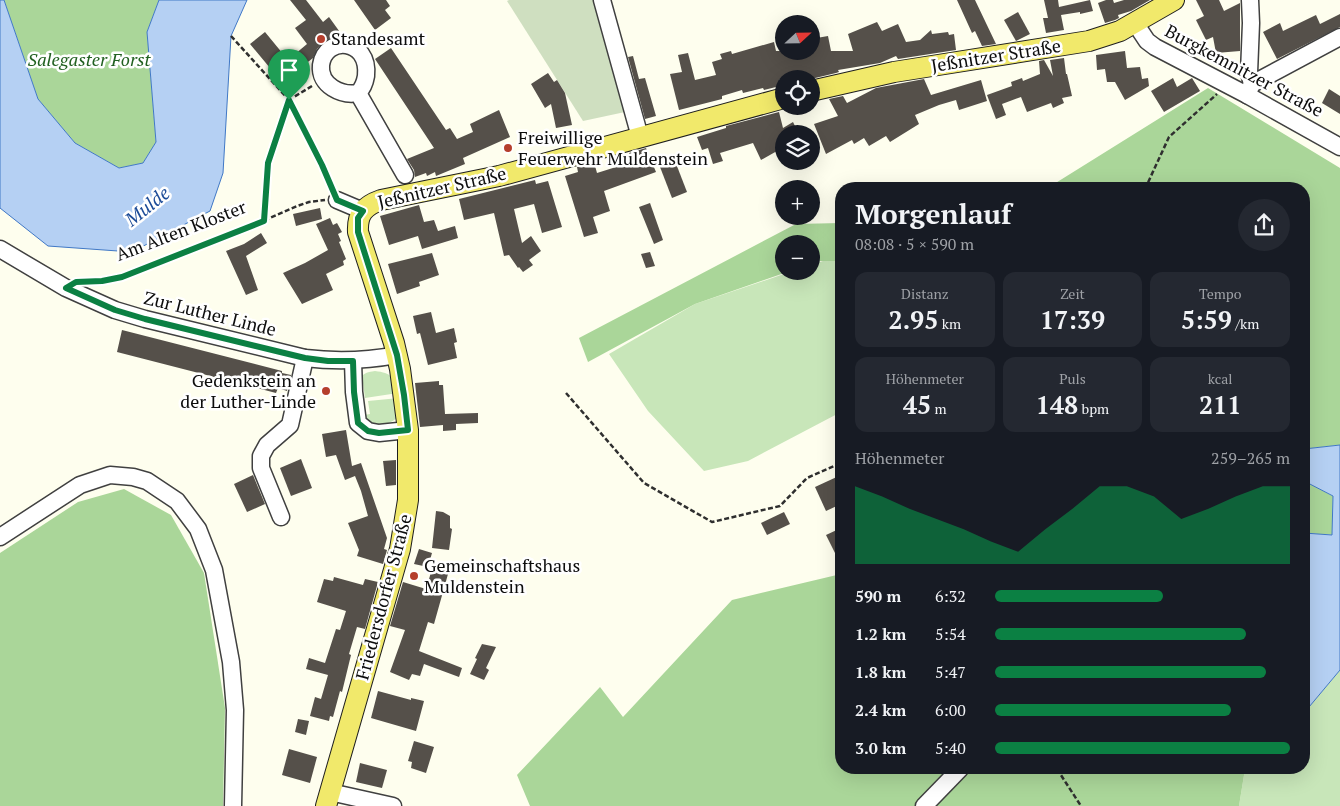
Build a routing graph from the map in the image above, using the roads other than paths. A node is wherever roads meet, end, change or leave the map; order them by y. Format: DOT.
graph roads {
  1 [pos="602,0"];
  2 [pos="1174,0"];
  3 [pos="1250,0"];
  4 [pos="1135,23"];
  5 [pos="1340,37"];
  6 [pos="820,89"];
  7 [pos="1250,89"];
  8 [pos="358,93"];
  9 [pos="775,100"];
  10 [pos="640,138"];
  11 [pos="1340,147"];
  12 [pos="408,182"];
  13 [pos="337,200"];
  14 [pos="363,211"];
  15 [pos="0,249"];
  16 [pos="397,355"];
  17 [pos="305,358"];
  18 [pos="353,361"];
  19 [pos="408,430"];
  20 [pos="281,517"];
  21 [pos="0,537"];
  22 [pos="955,774"];
  23 [pos="328,799"];
  24 [pos="233,806"];
  25 [pos="393,806"];
  26 [pos="924,806"];
  1 -- 10 [label="street"];
  2 -- 4 [label="main road, Jeßnitzer Straße"];
  3 -- 7 [label="street"];
  4 -- 6 [label="main road, Jeßnitzer Straße"];
  4 -- 7 [label="street, Burgkemnitzer Straße"];
  5 -- 7 [label="street"];
  7 -- 11 [label="street, Burgkemnitzer Straße"];
  8 -- 8 [label="street"];
  8 -- 12 [label="street"];
  9 -- 10 [label="main road, Jeßnitzer Straße"];
  10 -- 12 [label="main road, Jeßnitzer Straße"];
  12 -- 14 [label="main road, Jeßnitzer Straße"];
  13 -- 14 [label="street"];
  14 -- 16 [label="main road, Friedersdorfer Straße"];
  15 -- 17 [label="street, Zur Luther Linde"];
  16 -- 18 [label="street, Zur Luther Linde"];
  16 -- 19 [label="main road, Friedersdorfer Straße"];
  17 -- 18 [label="street, Zur Luther Linde"];
  17 -- 20 [label="street"];
  18 -- 19 [label="street"];
  19 -- 23 [label="main road, Friedersdorfer Straße"];
  21 -- 24 [label="street"];
  22 -- 26 [label="street"];
  23 -- 25 [label="street"];
}
